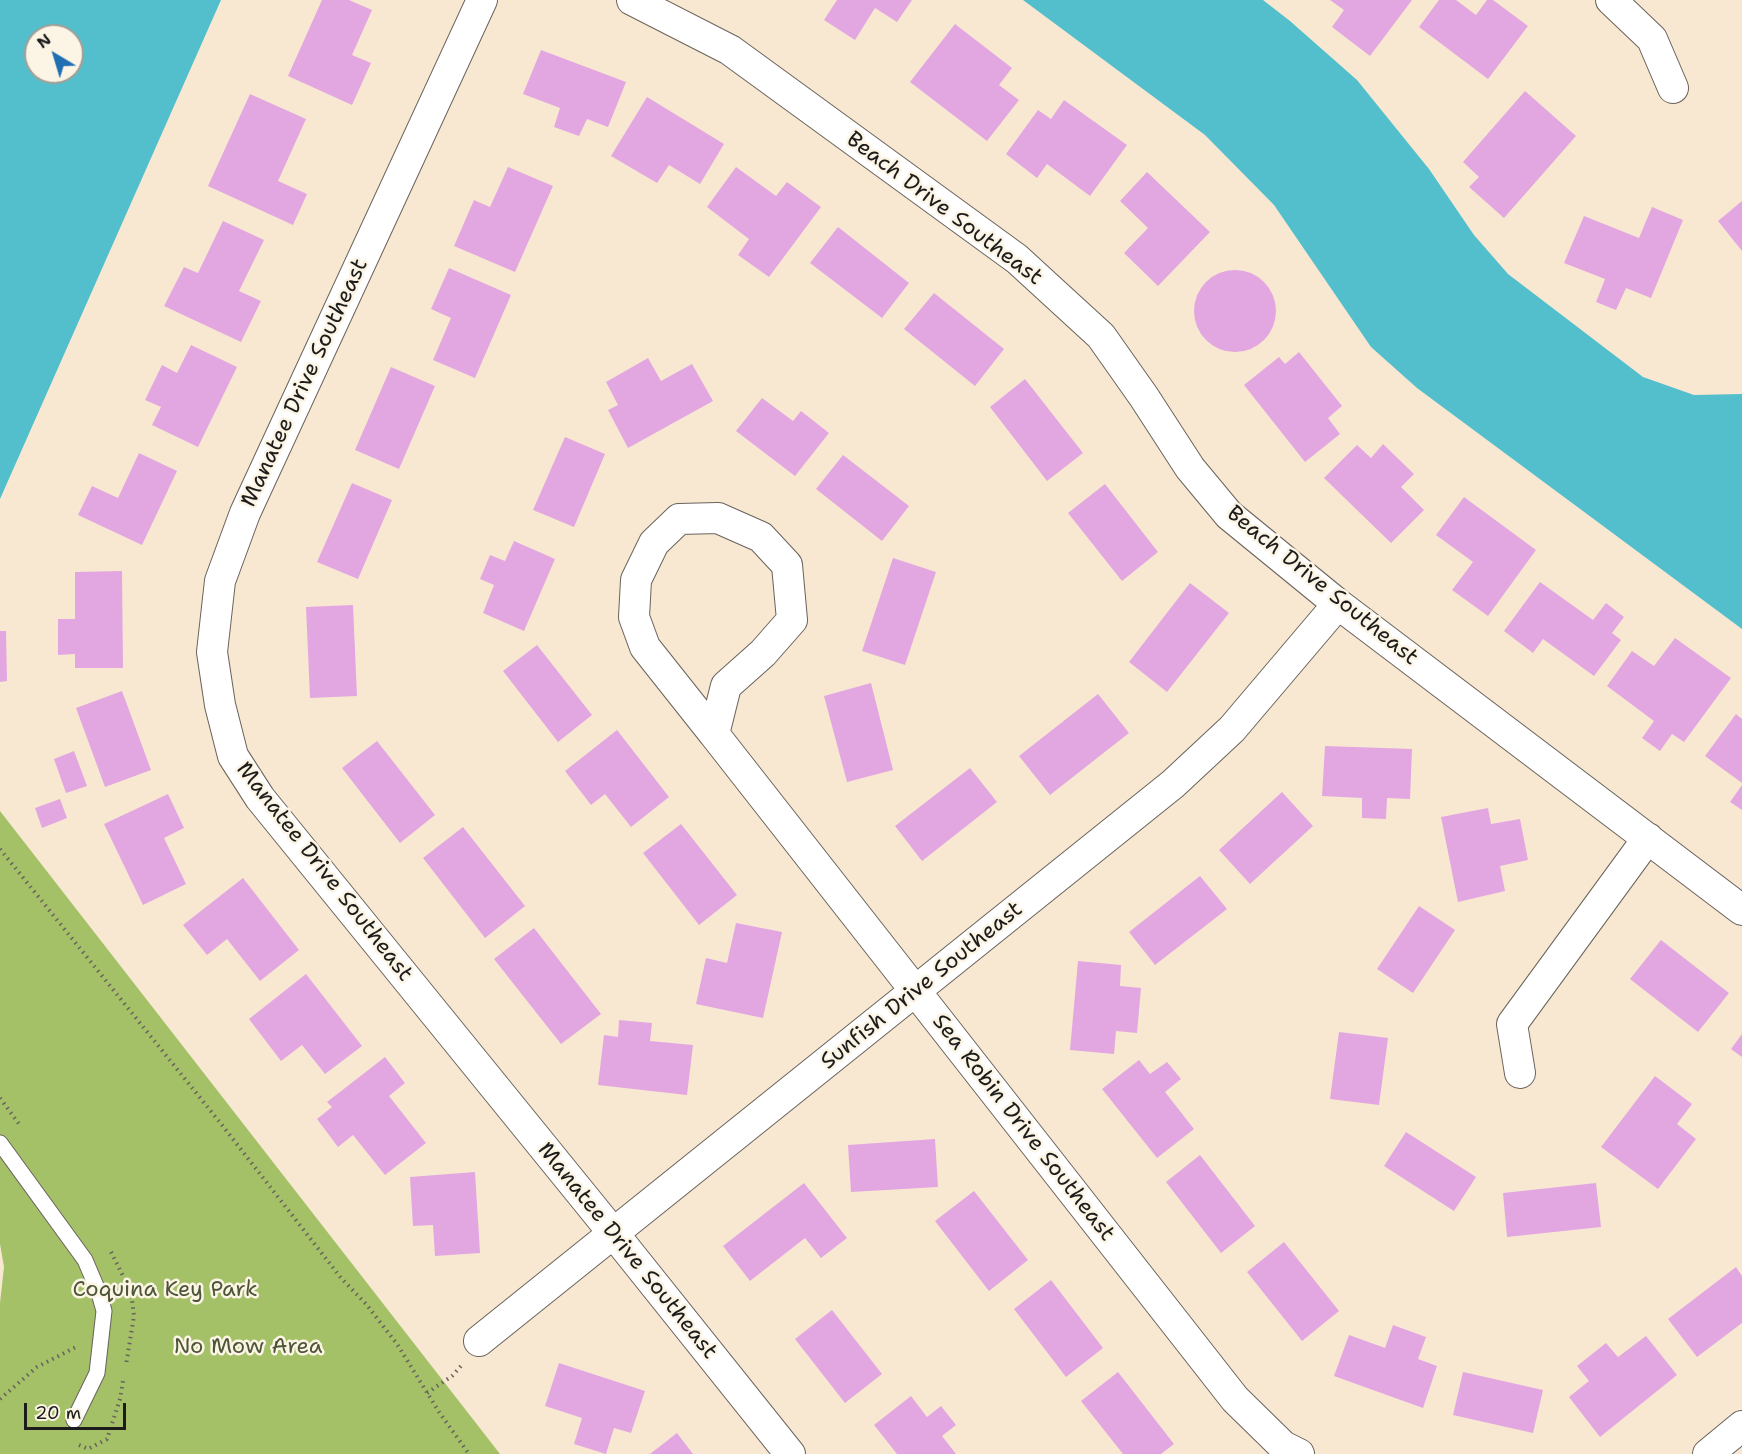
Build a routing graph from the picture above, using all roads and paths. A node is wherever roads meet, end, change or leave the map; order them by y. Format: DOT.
graph roads {
  1 [pos="482,0"];
  2 [pos="632,0"];
  3 [pos="1611,0"];
  4 [pos="1673,88"];
  5 [pos="1338,604"];
  6 [pos="714,734"];
  7 [pos="1648,838"];
  8 [pos="0,849"];
  9 [pos="1742,910"];
  10 [pos="916,991"];
  11 [pos="1520,1072"];
  12 [pos="0,1143"];
  13 [pos="614,1234"];
  14 [pos="102,1333"];
  15 [pos="472,1351"];
  16 [pos="427,1393"];
  17 [pos="0,1399"];
  18 [pos="74,1420"];
  19 [pos="1742,1426"];
  20 [pos="469,1454"];
  21 [pos="790,1454"];
  22 [pos="1299,1454"];
  23 [pos="1708,1454"];
  1 -- 13 [label="street, Manatee Drive Southeast"];
  2 -- 5 [label="street, Beach Drive Southeast"];
  3 -- 4 [label="street"];
  5 -- 7 [label="street, Beach Drive Southeast"];
  5 -- 10 [label="street, Sunfish Drive Southeast"];
  6 -- 6 [label="street, Sea Robin Drive Southeast"];
  6 -- 10 [label="street, Sea Robin Drive Southeast"];
  7 -- 9 [label="street, Beach Drive Southeast"];
  7 -- 11 [label="street"];
  8 -- 16 [label="path"];
  10 -- 13 [label="street, Sunfish Drive Southeast"];
  10 -- 22 [label="street, Sea Robin Drive Southeast"];
  12 -- 14 [label="lane"];
  13 -- 15 [label="street, Sunfish Drive Southeast"];
  13 -- 21 [label="street, Manatee Drive Southeast"];
  14 -- 17 [label="path"];
  14 -- 18 [label="lane"];
  15 -- 16 [label="path"];
  16 -- 20 [label="path"];
  19 -- 23 [label="street"];
}
